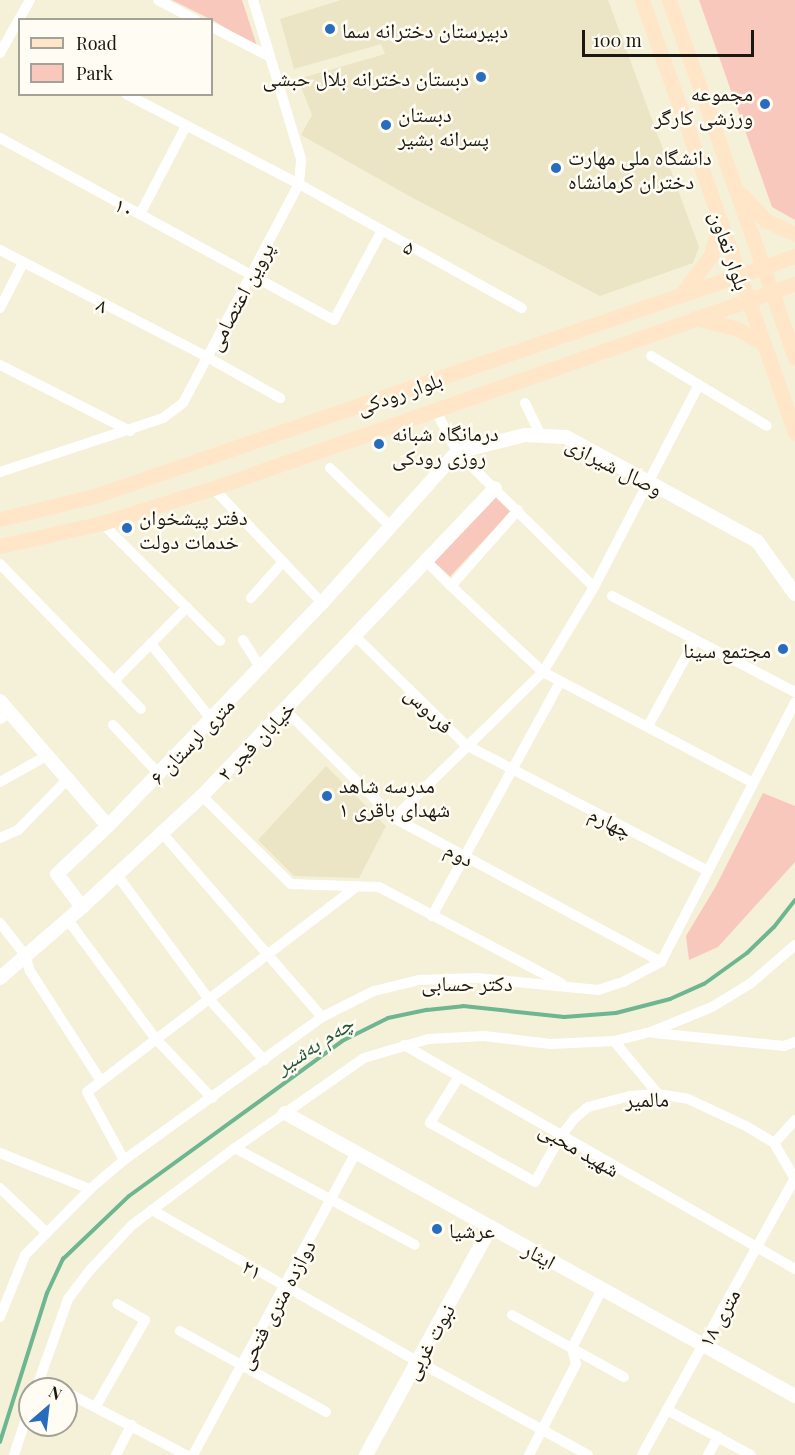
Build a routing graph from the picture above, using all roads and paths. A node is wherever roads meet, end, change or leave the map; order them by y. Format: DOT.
graph roads {
  1 [pos="30,0"];
  2 [pos="158,0"];
  3 [pos="253,0"];
  4 [pos="642,0"];
  5 [pos="669,0"];
  6 [pos="23,18"];
  7 [pos="192,18"];
  8 [pos="213,28"];
  9 [pos="15,37"];
  10 [pos="0,53"];
  11 [pos="270,57"];
  12 [pos="130,96"];
  13 [pos="186,126"];
  14 [pos="0,138"];
  15 [pos="731,179"];
  16 [pos="299,184"];
  17 [pos="140,213"];
  18 [pos="720,218"];
  19 [pos="381,230"];
  20 [pos="795,234"];
  21 [pos="0,250"];
  22 [pos="795,256"];
  23 [pos="23,263"];
  24 [pos="763,267"];
  25 [pos="251,273"];
  26 [pos="741,275"];
  27 [pos="795,284"];
  28 [pos="771,290"];
  29 [pos="680,296"];
  30 [pos="748,298"];
  31 [pos="0,308"];
  32 [pos="522,308"];
  33 [pos="694,318"];
  34 [pos="764,344"];
  35 [pos="793,344"];
  36 [pos="651,356"];
  37 [pos="207,357"];
  38 [pos="0,365"];
  39 [pos="698,386"];
  40 [pos="280,398"];
  41 [pos="525,403"];
  42 [pos="435,409"];
  43 [pos="767,426"];
  44 [pos="130,430"];
  45 [pos="795,433"];
  46 [pos="540,434"];
  47 [pos="457,452"];
  48 [pos="330,468"];
  49 [pos="0,472"];
  50 [pos="647,481"];
  51 [pos="213,488"];
  52 [pos="495,488"];
  53 [pos="94,496"];
  54 [pos="518,510"];
  55 [pos="0,519"];
  56 [pos="102,523"];
  57 [pos="390,526"];
  58 [pos="0,546"];
  59 [pos="426,561"];
  60 [pos="283,562"];
  61 [pos="0,564"];
  62 [pos="451,586"];
  63 [pos="594,587"];
  64 [pos="795,594"];
  65 [pos="612,596"];
  66 [pos="251,598"];
  67 [pos="322,603"];
  68 [pos="187,607"];
  69 [pos="354,636"];
  70 [pos="243,640"];
  71 [pos="695,640"];
  72 [pos="220,641"];
  73 [pos="150,644"];
  74 [pos="260,667"];
  75 [pos="543,672"];
  76 [pos="114,681"];
  77 [pos="560,682"];
  78 [pos="795,692"];
  79 [pos="0,701"];
  80 [pos="795,702"];
  81 [pos="141,708"];
  82 [pos="285,710"];
  83 [pos="5,716"];
  84 [pos="211,719"];
  85 [pos="113,725"];
  86 [pos="648,726"];
  87 [pos="466,745"];
  88 [pos="48,755"];
  89 [pos="514,770"];
  90 [pos="158,774"];
  91 [pos="69,778"];
  92 [pos="0,782"];
  93 [pos="752,782"];
  94 [pos="202,796"];
  95 [pos="394,818"];
  96 [pos="108,826"];
  97 [pos="162,833"];
  98 [pos="1,836"];
  99 [pos="464,855"];
  100 [pos="708,871"];
  101 [pos="117,875"];
  102 [pos="357,886"];
  103 [pos="82,907"];
  104 [pos="432,916"];
  105 [pos="68,920"];
  106 [pos="0,923"];
  107 [pos="795,945"];
  108 [pos="25,955"];
  109 [pos="267,956"];
  110 [pos="661,962"];
  111 [pos="0,978"];
  112 [pos="567,986"];
  113 [pos="208,998"];
  114 [pos="322,1017"];
  115 [pos="651,1032"];
  116 [pos="155,1038"];
  117 [pos="614,1041"];
  118 [pos="795,1042"];
  119 [pos="404,1045"];
  120 [pos="264,1060"];
  121 [pos="458,1078"];
  122 [pos="101,1081"];
  123 [pos="658,1094"];
  124 [pos="212,1098"];
  125 [pos="285,1113"];
  126 [pos="795,1120"];
  127 [pos="560,1137"];
  128 [pos="774,1143"];
  129 [pos="235,1148"];
  130 [pos="356,1152"];
  131 [pos="0,1153"];
  132 [pos="124,1160"];
  133 [pos="794,1179"];
  134 [pos="0,1188"];
  135 [pos="90,1189"];
  136 [pos="331,1200"];
  137 [pos="152,1210"];
  138 [pos="491,1227"];
  139 [pos="45,1231"];
  140 [pos="415,1245"];
  141 [pos="756,1248"];
  142 [pos="795,1269"];
  143 [pos="5,1285"];
  144 [pos="284,1287"];
  145 [pos="602,1289"];
  146 [pos="117,1304"];
  147 [pos="512,1315"];
  148 [pos="0,1317"];
  149 [pos="180,1331"];
  150 [pos="703,1344"];
  151 [pos="572,1348"];
  152 [pos="417,1361"];
  153 [pos="242,1365"];
  154 [pos="41,1377"];
  155 [pos="624,1377"];
  156 [pos="795,1396"];
  157 [pos="78,1398"];
  158 [pos="96,1406"];
  159 [pos="667,1410"];
  160 [pos="326,1412"];
  161 [pos="131,1425"];
  162 [pos="543,1430"];
  163 [pos="20,1437"];
  164 [pos="718,1437"];
  165 [pos="14,1455"];
  166 [pos="116,1455"];
  167 [pos="186,1455"];
  168 [pos="193,1455"];
  169 [pos="366,1455"];
  170 [pos="529,1455"];
  171 [pos="588,1455"];
  172 [pos="642,1455"];
  173 [pos="708,1455"];
  174 [pos="751,1455"];
  1 -- 6 [label="street"];
  2 -- 7 [label="street"];
  3 -- 11 [label="street, پروین اعتصامی"];
  4 -- 18 [label="main road, بلوار تعاون"];
  5 -- 15 [label="main road, بلوار تعاون"];
  8 -- 11 [label="street"];
  9 -- 10 [label="street"];
  11 -- 16 [label="street, پروین اعتصامی"];
  12 -- 13 [label="street, ۵"];
  13 -- 16 [label="street, ۵"];
  13 -- 17 [label="street"];
  14 -- 17 [label="street, ۱۰"];
  15 -- 20 [label="main road"];
  15 -- 24 [label="main road, بلوار تعاون"];
  16 -- 19 [label="street, ۵"];
  16 -- 25 [label="street, پروین اعتصامی"];
  17 -- 25 [label="street, ۱۰"];
  18 -- 26 [label="main road, بلوار تعاون"];
  18 -- 29 [label="main road"];
  19 -- 25 [label="street, ۱۰"];
  19 -- 32 [label="street, ۵"];
  21 -- 23 [label="street, ۸"];
  22 -- 24 [label="main road, بلوار رودکی"];
  23 -- 31 [label="street"];
  23 -- 37 [label="street, ۸"];
  24 -- 26 [label="main road, بلوار رودکی"];
  24 -- 28 [label="main road, بلوار تعاون"];
  25 -- 37 [label="street, پروین اعتصامی"];
  26 -- 29 [label="main road, بلوار رودکی"];
  26 -- 30 [label="main road, بلوار تعاون"];
  27 -- 28 [label="main road"];
  28 -- 30 [label="main road, بلوار رودکی"];
  28 -- 35 [label="main road, بلوار تعاون"];
  29 -- 53 [label="main road, بلوار رودکی"];
  30 -- 33 [label="main road, بلوار رودکی"];
  30 -- 34 [label="main road, بلوار تعاون"];
  33 -- 34 [label="main road"];
  33 -- 42 [label="main road, بلوار رودکی"];
  34 -- 45 [label="main road, بلوار تعاون"];
  36 -- 39 [label="street"];
  37 -- 40 [label="street, ۸"];
  37 -- 44 [label="street, پروین اعتصامی"];
  38 -- 44 [label="street"];
  39 -- 43 [label="street"];
  39 -- 50 [label="street"];
  41 -- 46 [label="street"];
  42 -- 47 [label="street"];
  42 -- 51 [label="main road, بلوار رودکی"];
  44 -- 49 [label="street, پروین اعتصامی"];
  46 -- 47 [label="street, وصال شیرازی"];
  46 -- 50 [label="street, وصال شیرازی"];
  47 -- 52 [label="street"];
  47 -- 57 [label="street"];
  48 -- 57 [label="street"];
  50 -- 63 [label="street"];
  50 -- 64 [label="street, وصال شیرازی"];
  51 -- 56 [label="main road, بلوار رودکی"];
  51 -- 60 [label="street"];
  52 -- 54 [label="street"];
  52 -- 59 [label="street, خیابان فجر ۲"];
  53 -- 55 [label="main road, بلوار رودکی"];
  53 -- 56 [label="main road"];
  54 -- 62 [label="street"];
  54 -- 63 [label="street"];
  56 -- 58 [label="main road, بلوار رودکی"];
  56 -- 68 [label="street"];
  57 -- 67 [label="street"];
  59 -- 62 [label="street"];
  59 -- 69 [label="street, خیابان فجر ۲"];
  60 -- 66 [label="street"];
  60 -- 67 [label="street"];
  61 -- 76 [label="street"];
  62 -- 75 [label="street"];
  63 -- 75 [label="street"];
  65 -- 71 [label="street"];
  67 -- 74 [label="street, ۶ متری لرستان"];
  68 -- 72 [label="street"];
  68 -- 73 [label="street"];
  69 -- 82 [label="street, خیابان فجر ۲"];
  69 -- 87 [label="street, فردوس"];
  70 -- 74 [label="street"];
  71 -- 78 [label="street"];
  71 -- 86 [label="street"];
  73 -- 76 [label="street"];
  73 -- 84 [label="street"];
  74 -- 84 [label="street, ۶ متری لرستان"];
  75 -- 77 [label="street"];
  75 -- 87 [label="street"];
  76 -- 81 [label="street"];
  77 -- 86 [label="street"];
  77 -- 89 [label="street"];
  79 -- 83 [label="street"];
  80 -- 93 [label="street"];
  82 -- 94 [label="street, خیابان فجر ۲"];
  82 -- 95 [label="street, دوم"];
  83 -- 88 [label="street"];
  84 -- 90 [label="street, ۶ متری لرستان"];
  85 -- 90 [label="street"];
  86 -- 93 [label="street"];
  87 -- 89 [label="street, فردوس"];
  87 -- 95 [label="street"];
  88 -- 91 [label="street"];
  88 -- 92 [label="street"];
  89 -- 99 [label="street"];
  89 -- 100 [label="street, چهارم"];
  90 -- 96 [label="street, ۶ متری لرستان"];
  91 -- 96 [label="street"];
  91 -- 98 [label="street"];
  93 -- 100 [label="street"];
  94 -- 97 [label="street, خیابان فجر ۲"];
  94 -- 102 [label="street"];
  95 -- 99 [label="street, دوم"];
  96 -- 103 [label="street, ۶ متری لرستان"];
  97 -- 101 [label="street, خیابان فجر ۲"];
  97 -- 109 [label="street"];
  99 -- 104 [label="street"];
  99 -- 110 [label="street, دوم"];
  100 -- 110 [label="street"];
  101 -- 103 [label="street, خیابان فجر ۲"];
  101 -- 113 [label="street"];
  102 -- 104 [label="street"];
  102 -- 109 [label="street"];
  103 -- 105 [label="street, خیابان فجر ۲"];
  104 -- 112 [label="street"];
  105 -- 108 [label="street, خیابان فجر ۲"];
  105 -- 116 [label="street"];
  106 -- 108 [label="street"];
  107 -- 115 [label="street"];
  108 -- 111 [label="street, خیابان فجر ۲"];
  108 -- 122 [label="street"];
  109 -- 113 [label="street"];
  109 -- 114 [label="street"];
  110 -- 112 [label="street, دکتر حسابی"];
  112 -- 114 [label="street, دکتر حسابی"];
  113 -- 116 [label="street"];
  113 -- 120 [label="street"];
  114 -- 120 [label="street, دکتر حسابی"];
  115 -- 117 [label="street"];
  115 -- 118 [label="street"];
  116 -- 122 [label="street"];
  116 -- 124 [label="street"];
  117 -- 119 [label="street"];
  117 -- 123 [label="street"];
  119 -- 121 [label="street, شهید محبی"];
  119 -- 125 [label="street"];
  120 -- 124 [label="street, دکتر حسابی"];
  121 -- 127 [label="street, شهید محبی"];
  121 -- 127 [label="street, مالمیر"];
  122 -- 132 [label="street"];
  123 -- 127 [label="street, مالمیر"];
  123 -- 128 [label="street, مالمیر"];
  124 -- 132 [label="street, دکتر حسابی"];
  125 -- 129 [label="street"];
  125 -- 130 [label="street, ایثار"];
  126 -- 128 [label="street"];
  127 -- 141 [label="street, شهید محبی"];
  128 -- 133 [label="street"];
  129 -- 136 [label="street"];
  129 -- 137 [label="street"];
  130 -- 136 [label="street, دوازده متری فتحی"];
  130 -- 138 [label="street, ایثار"];
  131 -- 135 [label="street"];
  132 -- 135 [label="street, دکتر حسابی"];
  133 -- 141 [label="street, ۱۸ متری"];
  134 -- 139 [label="street"];
  135 -- 139 [label="street, دکتر حسابی"];
  136 -- 140 [label="street"];
  136 -- 144 [label="street, دوازده متری فتحی"];
  137 -- 144 [label="street, ۲۱"];
  137 -- 154 [label="street"];
  138 -- 145 [label="street, ایثار"];
  138 -- 152 [label="street, نبوت غربی"];
  139 -- 143 [label="street, دکتر حسابی"];
  141 -- 142 [label="street, شهید محبی"];
  141 -- 150 [label="street, ۱۸ متری"];
  143 -- 148 [label="street, دکتر حسابی"];
  144 -- 152 [label="street, ۲۱"];
  144 -- 153 [label="street, دوازده متری فتحی"];
  145 -- 150 [label="street, ایثار"];
  145 -- 151 [label="street"];
  146 -- 158 [label="street"];
  147 -- 151 [label="street"];
  149 -- 153 [label="street"];
  150 -- 156 [label="street, ایثار"];
  150 -- 159 [label="street, ۱۸ متری"];
  151 -- 155 [label="street"];
  151 -- 162 [label="street"];
  152 -- 162 [label="street, ۲۱"];
  152 -- 169 [label="street, نبوت غربی"];
  153 -- 160 [label="street"];
  153 -- 168 [label="street, دوازده متری فتحی"];
  157 -- 158 [label="street"];
  158 -- 161 [label="street"];
  159 -- 164 [label="street"];
  159 -- 172 [label="street, ۱۸ متری"];
  161 -- 166 [label="street"];
  161 -- 167 [label="street"];
  162 -- 170 [label="street"];
  162 -- 171 [label="street, ۲۱"];
  163 -- 165 [label="street"];
  164 -- 173 [label="street"];
  164 -- 174 [label="street"];
}
